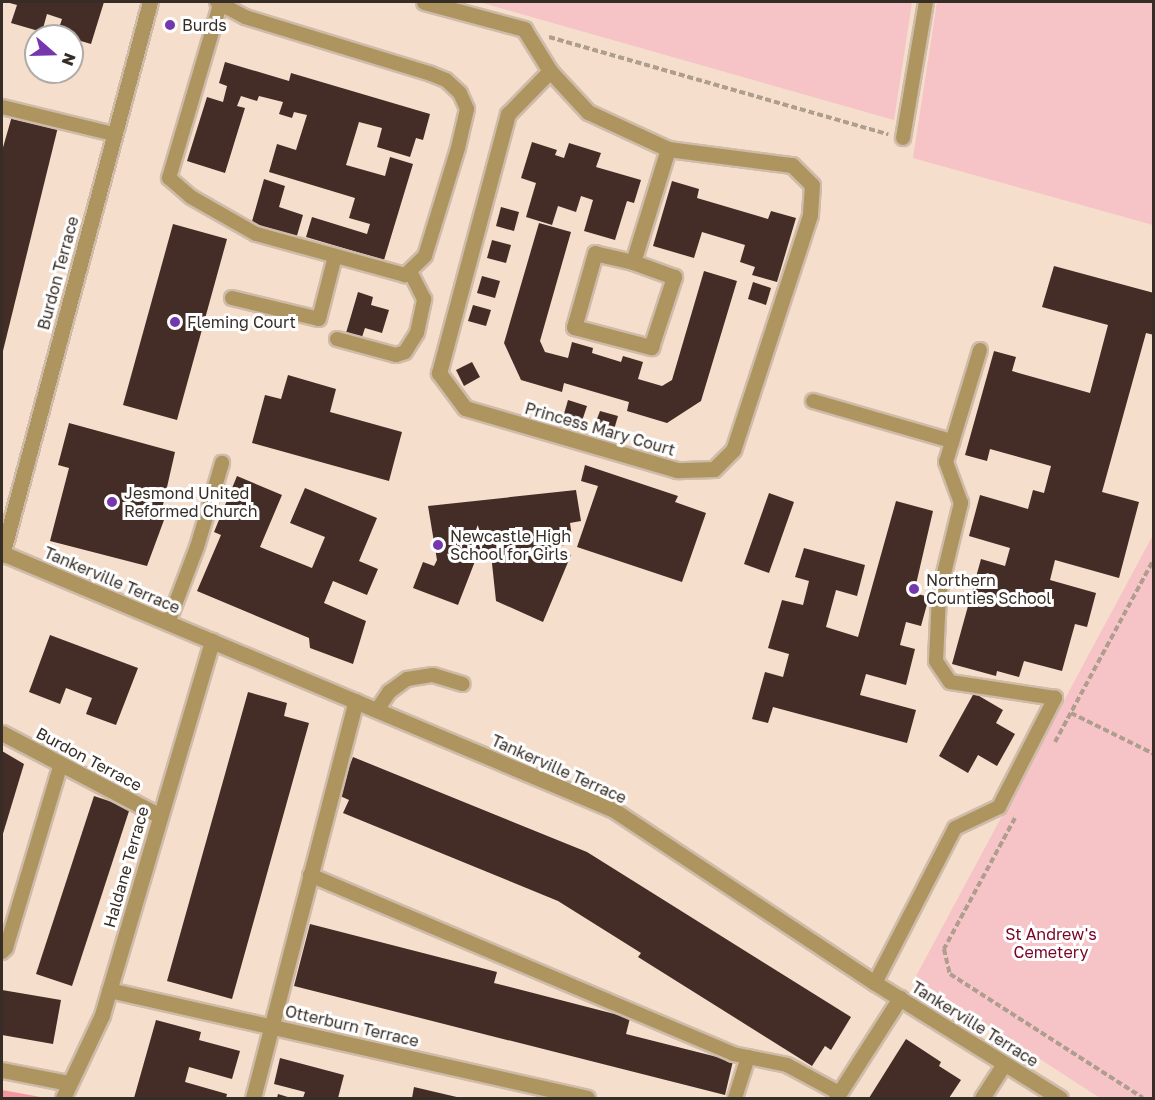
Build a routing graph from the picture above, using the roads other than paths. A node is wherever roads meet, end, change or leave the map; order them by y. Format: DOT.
graph roads {
  1 [pos="150,2"];
  2 [pos="424,2"];
  3 [pos="926,2"];
  4 [pos="219,3"];
  5 [pos="550,71"];
  6 [pos="2,107"];
  7 [pos="114,134"];
  8 [pos="903,138"];
  9 [pos="668,149"];
  10 [pos="335,256"];
  11 [pos="633,262"];
  12 [pos="410,271"];
  13 [pos="232,298"];
  14 [pos="337,339"];
  15 [pos="980,350"];
  16 [pos="813,401"];
  17 [pos="952,441"];
  18 [pos="222,463"];
  19 [pos="2,554"];
  20 [pos="168,623"];
  21 [pos="212,641"];
  22 [pos="463,684"];
  23 [pos="356,701"];
  24 [pos="377,710"];
  25 [pos="2,733"];
  26 [pos="61,764"];
  27 [pos="160,816"];
  28 [pos="310,875"];
  29 [pos="2,952"];
  30 [pos="875,983"];
  31 [pos="109,990"];
  32 [pos="900,998"];
  33 [pos="271,1026"];
  34 [pos="748,1057"];
  35 [pos="1004,1064"];
  36 [pos="2,1070"];
  37 [pos="68,1083"];
  38 [pos="837,1096"];
  39 [pos="63,1098"];
  40 [pos="253,1098"];
  41 [pos="586,1098"];
  42 [pos="735,1098"];
  43 [pos="982,1098"];
  44 [pos="1060,1098"];
  1 -- 7 [label="street, Burdon Terrace"];
  2 -- 5 [label="street, Princess Mary Court"];
  3 -- 8 [label="lane"];
  4 -- 10 [label="lane"];
  4 -- 12 [label="lane"];
  5 -- 9 [label="street, Princess Mary Court"];
  5 -- 9 [label="street, Princess Mary Court"];
  6 -- 7 [label="lane"];
  7 -- 19 [label="street, Burdon Terrace"];
  9 -- 11 [label="street"];
  10 -- 12 [label="lane"];
  10 -- 13 [label="lane"];
  11 -- 11 [label="street"];
  12 -- 14 [label="lane"];
  15 -- 17 [label="lane"];
  16 -- 17 [label="lane"];
  17 -- 30 [label="lane"];
  18 -- 20 [label="lane"];
  19 -- 20 [label="street, Tankerville Terrace"];
  20 -- 21 [label="street, Tankerville Terrace"];
  21 -- 23 [label="street, Tankerville Terrace"];
  21 -- 27 [label="street, Haldane Terrace"];
  22 -- 24 [label="lane"];
  23 -- 24 [label="street, Tankerville Terrace"];
  23 -- 28 [label="street"];
  24 -- 30 [label="street, Tankerville Terrace"];
  25 -- 26 [label="street, Burdon Terrace"];
  26 -- 27 [label="street, Burdon Terrace"];
  26 -- 29 [label="lane"];
  27 -- 31 [label="street, Haldane Terrace"];
  28 -- 33 [label="street"];
  28 -- 34 [label="lane"];
  30 -- 32 [label="street, Tankerville Terrace"];
  31 -- 33 [label="street, Otterburn Terrace"];
  31 -- 37 [label="street, Haldane Terrace"];
  32 -- 35 [label="street, Tankerville Terrace"];
  32 -- 38 [label="street"];
  33 -- 40 [label="street"];
  33 -- 41 [label="street, Otterburn Terrace"];
  34 -- 38 [label="lane"];
  34 -- 42 [label="lane"];
  35 -- 43 [label="street"];
  35 -- 44 [label="street, Tankerville Terrace"];
  36 -- 37 [label="street"];
  37 -- 39 [label="street, Haldane Terrace"];
}
